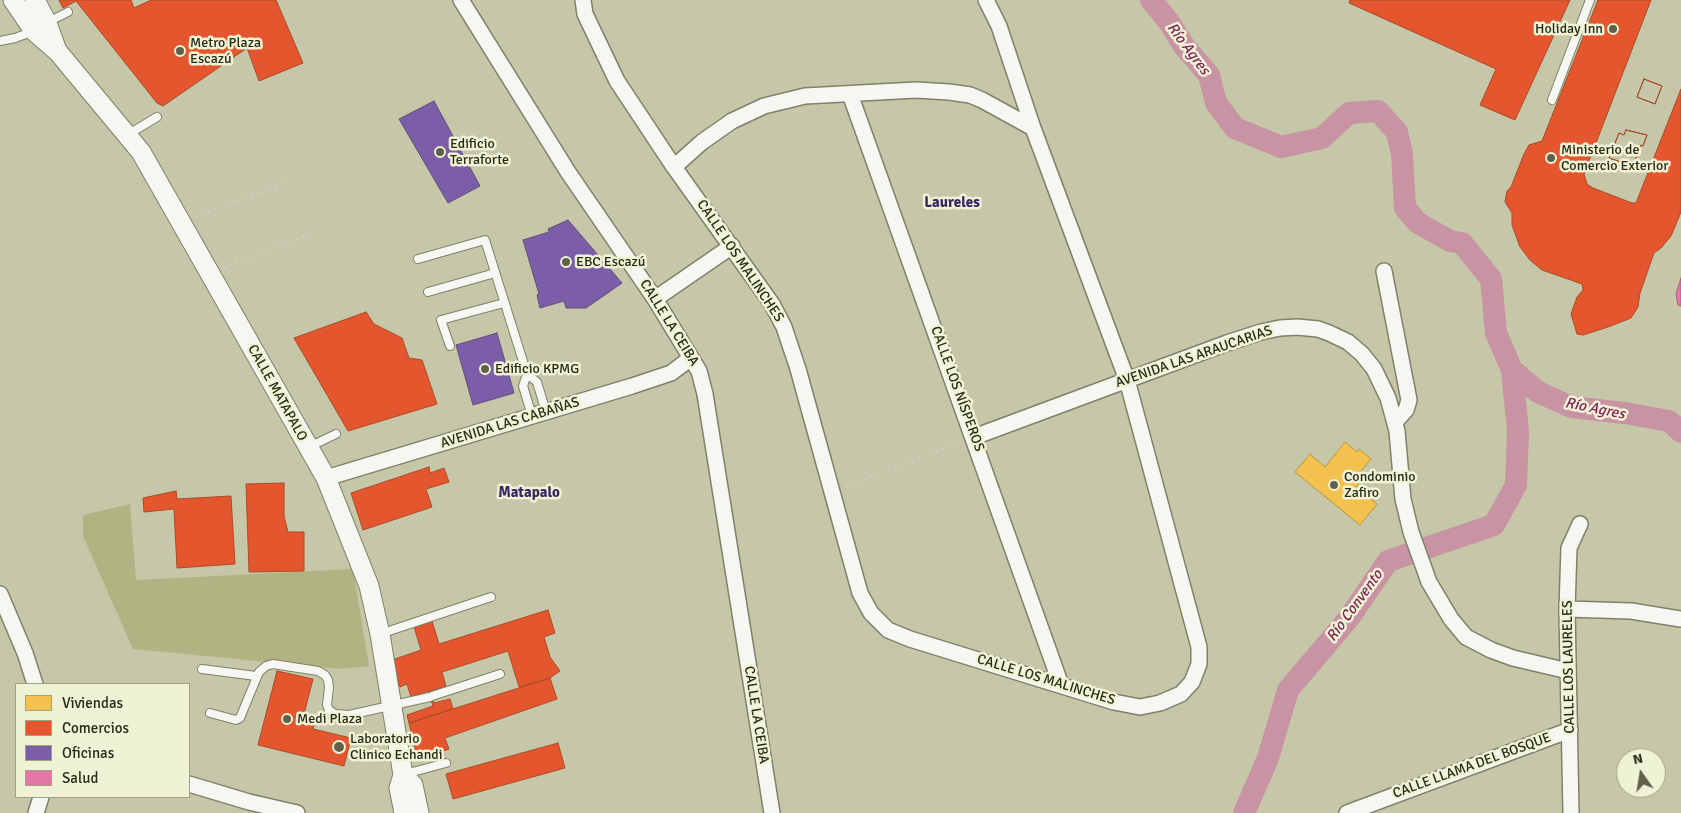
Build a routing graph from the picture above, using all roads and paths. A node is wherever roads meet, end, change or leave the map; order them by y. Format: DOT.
graph roads {
  1 [pos="13,0"];
  2 [pos="35,0"];
  3 [pos="461,0"];
  4 [pos="583,0"];
  5 [pos="986,0"];
  6 [pos="1590,0"];
  7 [pos="68,12"];
  8 [pos="41,27"];
  9 [pos="0,42"];
  10 [pos="850,94"];
  11 [pos="1552,100"];
  12 [pos="157,117"];
  13 [pos="1033,128"];
  14 [pos="127,135"];
  15 [pos="674,167"];
  16 [pos="292,180"];
  17 [pos="181,223"];
  18 [pos="317,232"];
  19 [pos="732,246"];
  20 [pos="418,259"];
  21 [pos="1384,271"];
  22 [pos="495,273"];
  23 [pos="210,274"];
  24 [pos="428,292"];
  25 [pos="655,299"];
  26 [pos="504,303"];
  27 [pos="450,346"];
  28 [pos="691,358"];
  29 [pos="527,374"];
  30 [pos="1127,380"];
  31 [pos="539,414"];
  32 [pos="1395,422"];
  33 [pos="336,434"];
  34 [pos="974,437"];
  35 [pos="307,448"];
  36 [pos="326,478"];
  37 [pos="832,492"];
  38 [pos="1580,524"];
  39 [pos="0,594"];
  40 [pos="491,597"];
  41 [pos="1567,609"];
  42 [pos="1681,619"];
  43 [pos="380,634"];
  44 [pos="202,669"];
  45 [pos="1568,671"];
  46 [pos="500,674"];
  47 [pos="256,676"];
  48 [pos="35,683"];
  49 [pos="1061,685"];
  50 [pos="392,706"];
  51 [pos="210,713"];
  52 [pos="1570,730"];
  53 [pos="446,763"];
  54 [pos="403,775"];
  55 [pos="190,784"];
  56 [pos="41,798"];
  57 [pos="36,813"];
  58 [pos="297,813"];
  59 [pos="404,813"];
  60 [pos="420,813"];
  61 [pos="772,813"];
  62 [pos="1347,813"];
  63 [pos="1572,813"];
  1 -- 8 [label="street, CALLE MATAPALO"];
  2 -- 8 [label="street, CALLE MATAPALO"];
  3 -- 25 [label="street, CALLE LA CEIBA"];
  4 -- 15 [label="street, CALLE LOS MALINCHES"];
  5 -- 13 [label="street, CALLE LOS MALINCHES"];
  6 -- 11 [label="lane"];
  7 -- 8 [label="lane"];
  8 -- 9 [label="lane"];
  8 -- 14 [label="street, CALLE MATAPALO"];
  10 -- 13 [label="street"];
  10 -- 15 [label="street"];
  10 -- 34 [label="street, CALLE LOS NÍSPEROS"];
  12 -- 14 [label="lane"];
  13 -- 30 [label="street, CALLE LOS MALINCHES"];
  14 -- 17 [label="street, CALLE MATAPALO"];
  15 -- 19 [label="street, CALLE LOS MALINCHES"];
  16 -- 17 [label="path"];
  17 -- 23 [label="street, CALLE MATAPALO"];
  18 -- 23 [label="path"];
  19 -- 25 [label="street"];
  19 -- 37 [label="street, CALLE LOS MALINCHES"];
  20 -- 22 [label="lane"];
  21 -- 32 [label="street"];
  22 -- 24 [label="lane"];
  22 -- 26 [label="lane"];
  23 -- 35 [label="street, CALLE MATAPALO"];
  25 -- 28 [label="street, CALLE LA CEIBA"];
  26 -- 27 [label="lane"];
  26 -- 29 [label="lane"];
  28 -- 31 [label="street, AVENIDA LAS CABAÑAS"];
  28 -- 61 [label="street, CALLE LA CEIBA"];
  29 -- 31 [label="lane"];
  29 -- 31 [label="lane"];
  30 -- 32 [label="street, AVENIDA LAS ARAUCARIAS"];
  30 -- 34 [label="street, AVENIDA LAS ARAUCARIAS"];
  30 -- 49 [label="street, CALLE LOS MALINCHES"];
  31 -- 36 [label="street, AVENIDA LAS CABAÑAS"];
  32 -- 45 [label="street, AVENIDA LAS ARAUCARIAS"];
  33 -- 35 [label="lane"];
  34 -- 37 [label="path"];
  34 -- 49 [label="street, CALLE LOS NÍSPEROS"];
  35 -- 36 [label="street, CALLE MATAPALO"];
  36 -- 43 [label="street, CALLE MATAPALO"];
  37 -- 49 [label="street, CALLE LOS MALINCHES"];
  38 -- 41 [label="street, CALLE LOS LAURELES"];
  39 -- 48 [label="street"];
  40 -- 43 [label="lane"];
  41 -- 42 [label="street"];
  41 -- 45 [label="street, CALLE LOS LAURELES"];
  43 -- 50 [label="street, CALLE MATAPALO"];
  44 -- 47 [label="lane"];
  45 -- 52 [label="street, CALLE LOS LAURELES"];
  46 -- 50 [label="lane"];
  47 -- 50 [label="lane"];
  47 -- 51 [label="lane"];
  50 -- 54 [label="street, CALLE MATAPALO"];
  52 -- 62 [label="street, CALLE LLAMA DEL BOSQUE"];
  52 -- 63 [label="street, CALLE LOS LAURELES"];
  53 -- 54 [label="lane"];
  54 -- 59 [label="street, CALLE MATAPALO"];
  54 -- 60 [label="street, CALLE MATAPALO"];
  55 -- 58 [label="street"];
  56 -- 57 [label="street"];
}
